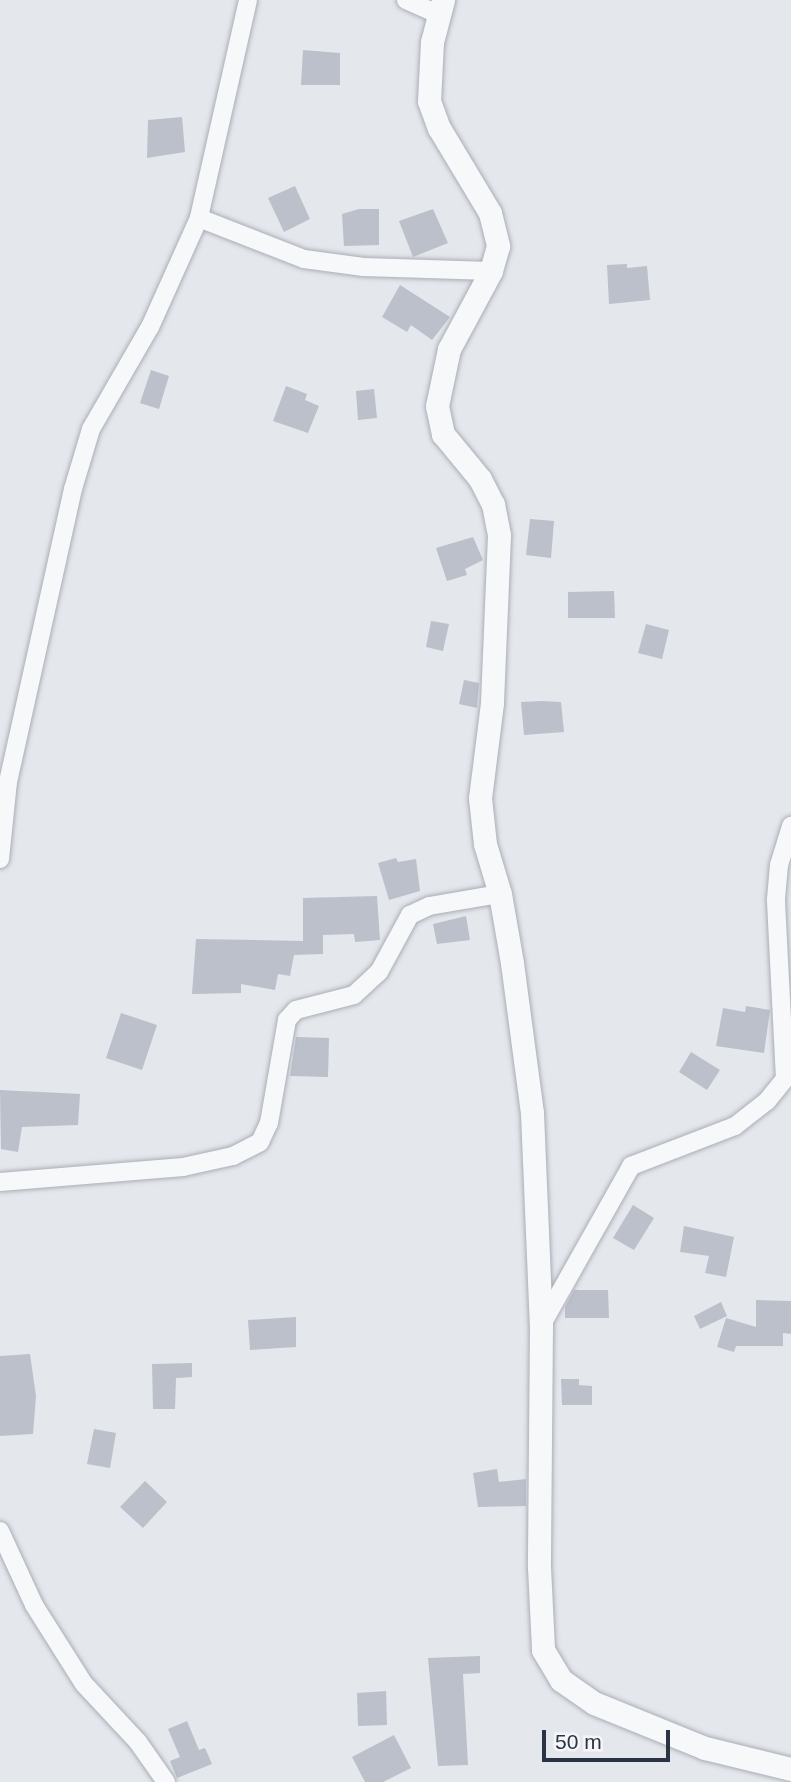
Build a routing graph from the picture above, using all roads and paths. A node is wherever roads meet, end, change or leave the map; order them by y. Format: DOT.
graph roads {
  1 [pos="248,0"];
  2 [pos="406,0"];
  3 [pos="441,7"];
  4 [pos="199,218"];
  5 [pos="491,271"];
  6 [pos="791,826"];
  7 [pos="0,859"];
  8 [pos="500,894"];
  9 [pos="0,1182"];
  10 [pos="541,1326"];
  11 [pos="0,1531"];
  12 [pos="791,1769"];
  13 [pos="166,1782"];
  1 -- 4 [label="street"];
  2 -- 3 [label="street"];
  3 -- 5 [label="street"];
  4 -- 5 [label="street"];
  4 -- 7 [label="street"];
  5 -- 8 [label="street"];
  6 -- 10 [label="street"];
  8 -- 9 [label="street"];
  8 -- 10 [label="street"];
  10 -- 12 [label="street"];
  11 -- 13 [label="street"];
}
